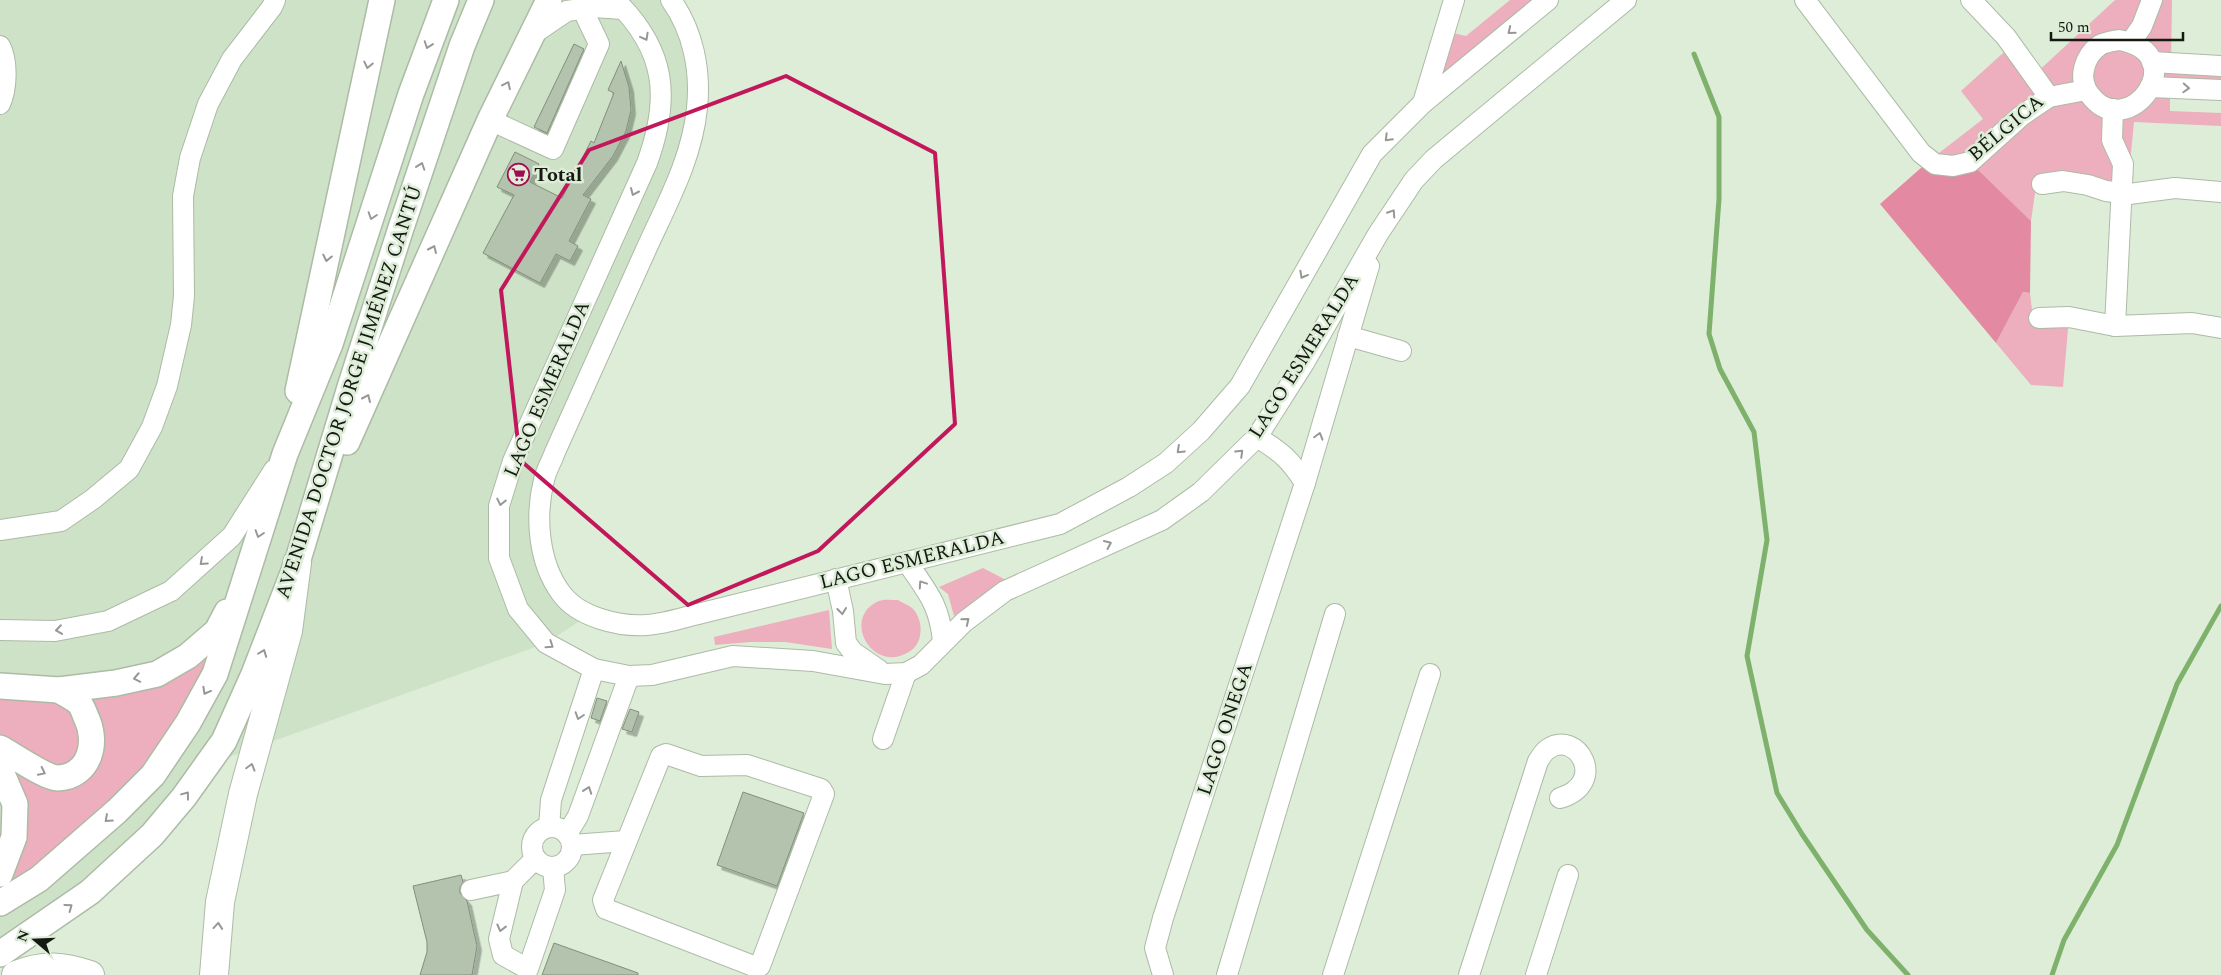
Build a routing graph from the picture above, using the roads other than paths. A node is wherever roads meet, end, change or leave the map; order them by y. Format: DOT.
graph roads {
  1 [pos="275,0"];
  2 [pos="382,0"];
  3 [pos="446,0"];
  4 [pos="481,0"];
  5 [pos="527,0"];
  6 [pos="549,0"];
  7 [pos="670,0"];
  8 [pos="1454,0"];
  9 [pos="1548,0"];
  10 [pos="1626,0"];
  11 [pos="1804,0"];
  12 [pos="1971,0"];
  13 [pos="2152,0"];
  14 [pos="619,4"];
  15 [pos="582,8"];
  16 [pos="533,34"];
  17 [pos="2131,42"];
  18 [pos="0,46"];
  19 [pos="2152,62"];
  20 [pos="2221,66"];
  21 [pos="2151,86"];
  22 [pos="2086,90"];
  23 [pos="2221,90"];
  24 [pos="1,95"];
  25 [pos="2050,97"];
  26 [pos="1423,103"];
  27 [pos="2114,109"];
  28 [pos="490,120"];
  29 [pos="2042,184"];
  30 [pos="2221,192"];
  31 [pos="2121,193"];
  32 [pos="1378,234"];
  33 [pos="2039,318"];
  34 [pos="2115,326"];
  35 [pos="2221,328"];
  36 [pos="1348,336"];
  37 [pos="1401,351"];
  38 [pos="1257,437"];
  39 [pos="284,454"];
  40 [pos="1305,483"];
  41 [pos="311,522"];
  42 [pos="0,530"];
  43 [pos="907,562"];
  44 [pos="297,564"];
  45 [pos="245,579"];
  46 [pos="836,579"];
  47 [pos="1335,614"];
  48 [pos="0,630"];
  49 [pos="943,641"];
  50 [pos="846,643"];
  51 [pos="833,664"];
  52 [pos="594,669"];
  53 [pos="906,673"];
  54 [pos="885,674"];
  55 [pos="1430,674"];
  56 [pos="629,676"];
  57 [pos="0,686"];
  58 [pos="59,690"];
  59 [pos="883,739"];
  60 [pos="0,748"];
  61 [pos="0,769"];
  62 [pos="1560,798"];
  63 [pos="563,835"];
  64 [pos="7,838"];
  65 [pos="626,842"];
  66 [pos="535,859"];
  67 [pos="553,868"];
  68 [pos="0,874"];
  69 [pos="1568,875"];
  70 [pos="513,881"];
  71 [pos="471,890"];
  72 [pos="0,903"];
  73 [pos="0,954"];
  74 [pos="16,975"];
  75 [pos="90,975"];
  76 [pos="214,975"];
  77 [pos="1164,975"];
  78 [pos="1227,975"];
  79 [pos="1333,975"];
  80 [pos="1469,975"];
  81 [pos="1536,975"];
  1 -- 42 [label="street"];
  2 -- 39 [label="main road, one-way"];
  3 -- 39 [label="main road, AVENIDA DOCTOR JORGE JIMÉNEZ CANTÚ, one-way"];
  41 -- 4 [label="main road, AVENIDA DOCTOR JORGE JIMÉNEZ CANTÚ, one-way"];
  5 -- 16 [label="main road"];
  6 -- 16 [label="main road"];
  7 -- 46 [label="street, LAGO ESMERALDA"];
  8 -- 26 [label="street"];
  9 -- 26 [label="street, LAGO ESMERALDA, one-way"];
  32 -- 10 [label="street, LAGO ESMERALDA, one-way"];
  11 -- 25 [label="street, BÉLGICA"];
  12 -- 25 [label="street, BÉLGICA"];
  13 -- 17 [label="street"];
  14 -- 15 [label="street"];
  14 -- 52 [label="street, LAGO ESMERALDA, one-way"];
  15 -- 16 [label="street"];
  15 -- 28 [label="street"];
  28 -- 16 [label="main road, one-way"];
  17 -- 19 [label="street"];
  17 -- 22 [label="street"];
  18 -- 24 [label="street"];
  19 -- 20 [label="street"];
  19 -- 21 [label="street"];
  21 -- 23 [label="street, one-way"];
  21 -- 27 [label="street"];
  22 -- 25 [label="street"];
  22 -- 27 [label="street"];
  26 -- 43 [label="street, LAGO ESMERALDA, one-way"];
  27 -- 31 [label="street"];
  41 -- 28 [label="main road, one-way"];
  29 -- 31 [label="street"];
  30 -- 31 [label="street"];
  31 -- 34 [label="street"];
  32 -- 36 [label="street, LAGO ONEGA"];
  32 -- 38 [label="street, LAGO ESMERALDA"];
  33 -- 34 [label="street"];
  34 -- 35 [label="street"];
  36 -- 37 [label="street"];
  40 -- 36 [label="street, LAGO ONEGA, one-way"];
  38 -- 40 [label="street"];
  49 -- 38 [label="street, LAGO ESMERALDA, one-way"];
  39 -- 45 [label="main road, AVENIDA DOCTOR JORGE JIMÉNEZ CANTÚ, one-way"];
  39 -- 48 [label="street, one-way"];
  40 -- 77 [label="street, LAGO ONEGA"];
  41 -- 44 [label="main road, AVENIDA DOCTOR JORGE JIMÉNEZ CANTÚ"];
  43 -- 46 [label="street, LAGO ESMERALDA"];
  49 -- 43 [label="street, one-way"];
  73 -- 44 [label="main road, AVENIDA DOCTOR JORGE JIMÉNEZ CANTÚ, one-way"];
  76 -- 44 [label="highway, one-way"];
  45 -- 58 [label="main road, one-way"];
  45 -- 72 [label="main road, AVENIDA DOCTOR JORGE JIMÉNEZ CANTÚ, one-way"];
  46 -- 50 [label="street, one-way"];
  47 -- 78 [label="street"];
  49 -- 53 [label="street, LAGO ESMERALDA"];
  50 -- 51 [label="street"];
  50 -- 54 [label="street"];
  51 -- 54 [label="street, LAGO ESMERALDA"];
  51 -- 56 [label="street, LAGO ESMERALDA"];
  52 -- 56 [label="street, LAGO ESMERALDA"];
  52 -- 63 [label="street, one-way"];
  53 -- 54 [label="street, LAGO ESMERALDA"];
  53 -- 59 [label="street"];
  55 -- 79 [label="street"];
  63 -- 56 [label="street, one-way"];
  57 -- 58 [label="main road"];
  60 -- 58 [label="main road, one-way"];
  61 -- 64 [label="main road"];
  62 -- 80 [label="street"];
  63 -- 65 [label="street"];
  63 -- 66 [label="street"];
  63 -- 67 [label="street"];
  64 -- 68 [label="main road"];
  65 -- 65 [label="street"];
  66 -- 67 [label="street"];
  66 -- 70 [label="street"];
  70 -- 67 [label="street, one-way"];
  69 -- 81 [label="street"];
  70 -- 71 [label="street"];
  74 -- 75 [label="highway"];
}
